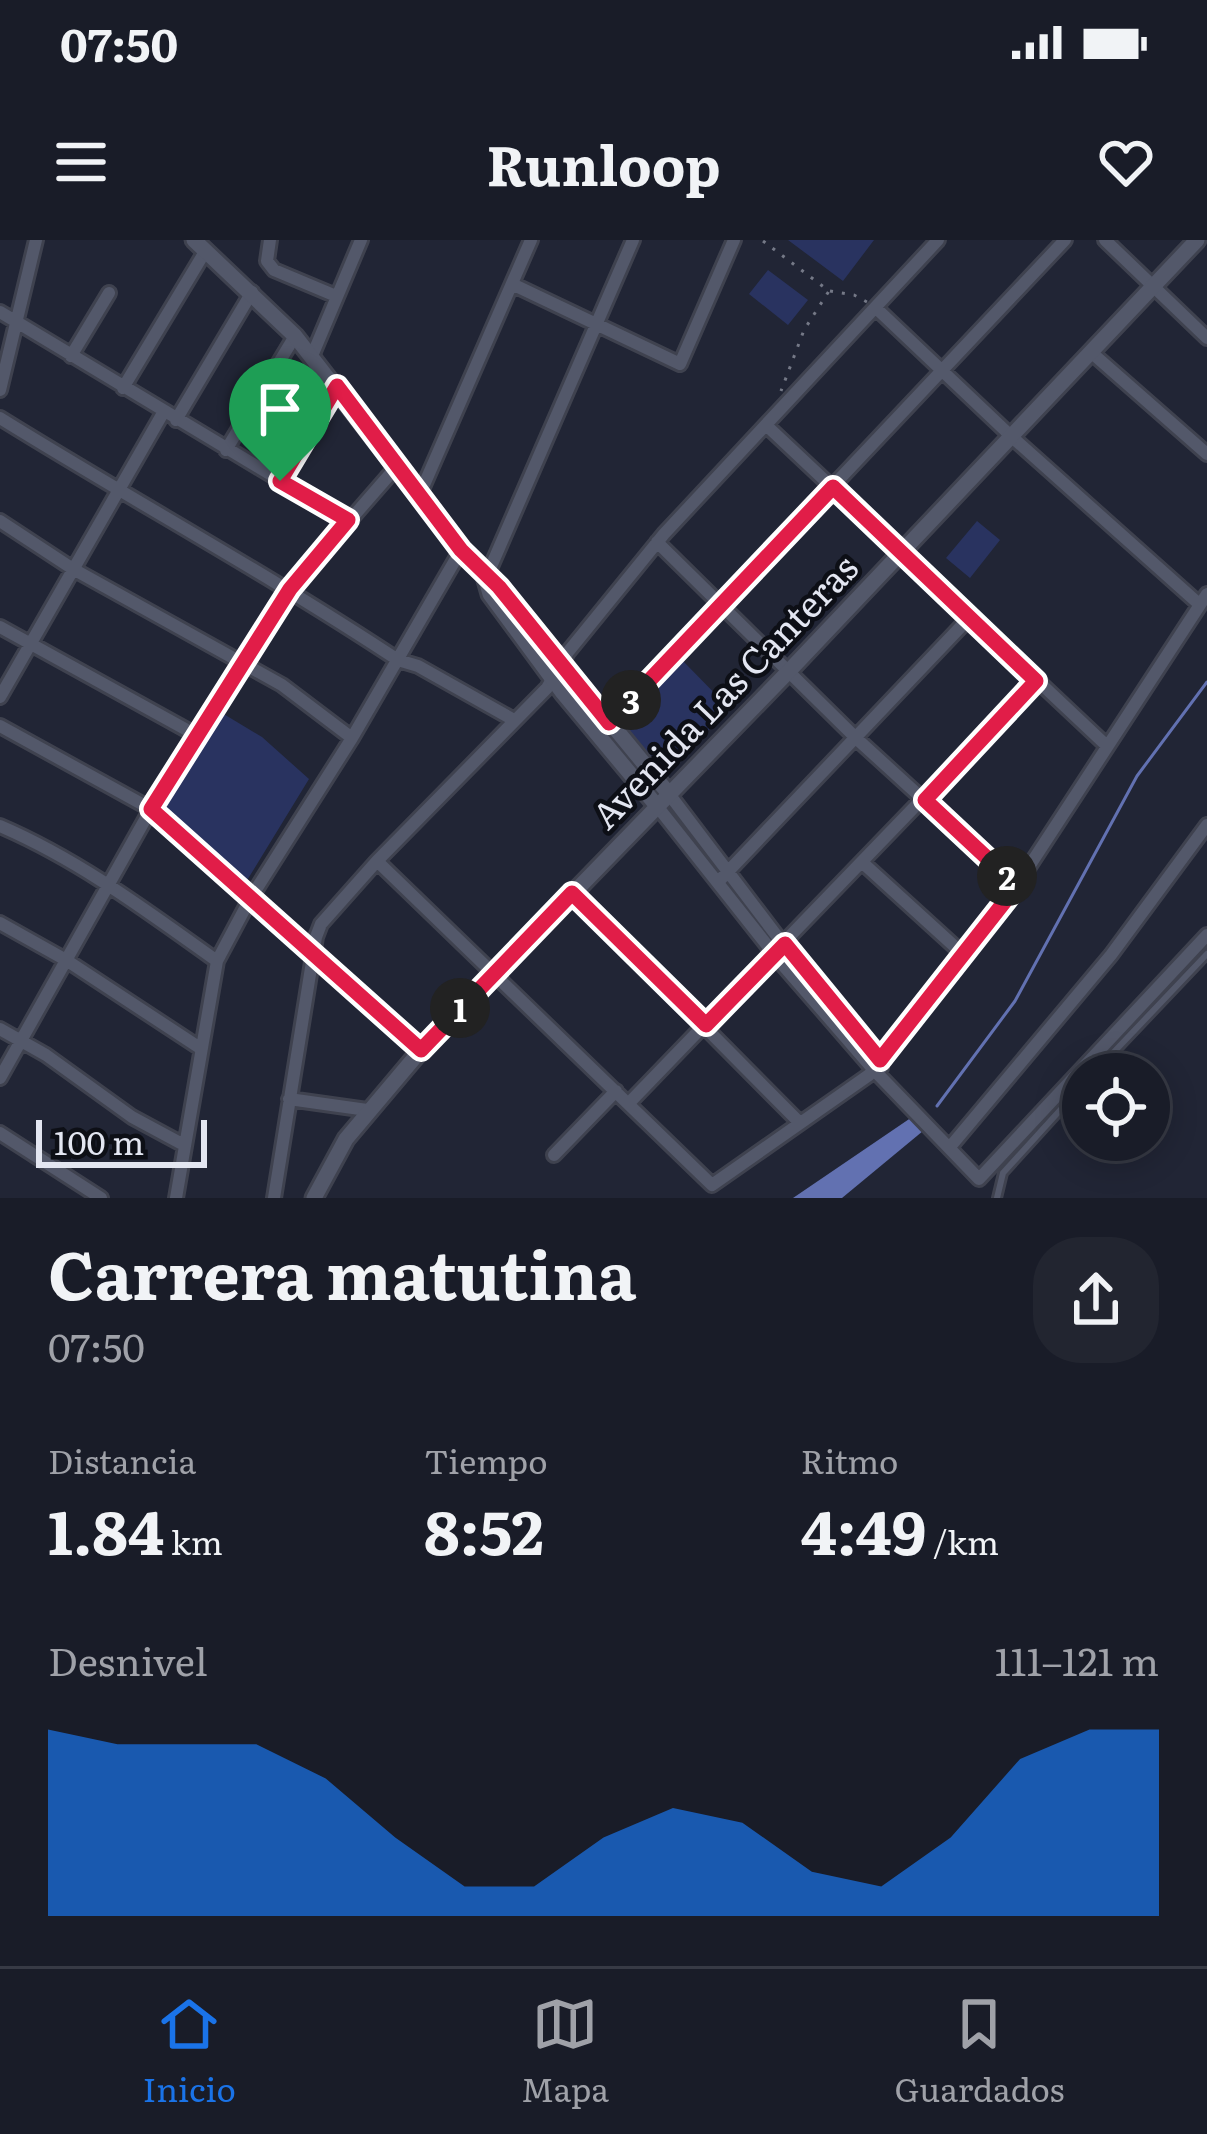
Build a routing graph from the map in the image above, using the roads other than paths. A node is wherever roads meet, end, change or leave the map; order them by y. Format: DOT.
graph roads {
  1 [pos="35,240"];
  2 [pos="270,240"];
  3 [pos="361,240"];
  4 [pos="531,240"];
  5 [pos="634,240"];
  6 [pos="734,240"];
  7 [pos="938,240"];
  8 [pos="1065,240"];
  9 [pos="1105,240"];
  10 [pos="1197,240"];
  11 [pos="200,245"];
  12 [pos="512,284"];
  13 [pos="1154,288"];
  14 [pos="252,292"];
  15 [pos="110,293"];
  16 [pos="336,296"];
  17 [pos="876,308"];
  18 [pos="0,312"];
  19 [pos="598,321"];
  20 [pos="19,322"];
  21 [pos="296,336"];
  22 [pos="1207,338"];
  23 [pos="1092,353"];
  24 [pos="71,356"];
  25 [pos="312,356"];
  26 [pos="943,370"];
  27 [pos="337,386"];
  28 [pos="123,388"];
  29 [pos="0,390"];
  30 [pos="169,417"];
  31 [pos="0,418"];
  32 [pos="766,426"];
  33 [pos="1012,436"];
  34 [pos="226,450"];
  35 [pos="1207,454"];
  36 [pos="398,465"];
  37 [pos="280,481"];
  38 [pos="833,487"];
  39 [pos="118,491"];
  40 [pos="420,494"];
  41 [pos="348,520"];
  42 [pos="0,521"];
  43 [pos="657,542"];
  44 [pos="461,550"];
  45 [pos="902,552"];
  46 [pos="73,569"];
  47 [pos="486,578"];
  48 [pos="290,589"];
  49 [pos="1203,599"];
  50 [pos="720,605"];
  51 [pos="970,616"];
  52 [pos="0,627"];
  53 [pos="30,645"];
  54 [pos="398,660"];
  55 [pos="244,662"];
  56 [pos="556,671"];
  57 [pos="789,671"];
  58 [pos="1036,681"];
  59 [pos="0,697"];
  60 [pos="514,720"];
  61 [pos="0,727"];
  62 [pos="604,729"];
  63 [pos="196,736"];
  64 [pos="352,738"];
  65 [pos="856,739"];
  66 [pos="1107,746"];
  67 [pos="663,800"];
  68 [pos="925,800"];
  69 [pos="151,809"];
  70 [pos="1207,825"];
  71 [pos="0,826"];
  72 [pos="377,861"];
  73 [pos="863,864"];
  74 [pos="723,876"];
  75 [pos="108,885"];
  76 [pos="1017,886"];
  77 [pos="572,893"];
  78 [pos="250,899"];
  79 [pos="0,923"];
  80 [pos="1207,935"];
  81 [pos="780,949"];
  82 [pos="313,951"];
  83 [pos="1207,954"];
  84 [pos="964,956"];
  85 [pos="66,960"];
  86 [pos="217,962"];
  87 [pos="494,972"];
  88 [pos="706,1025"];
  89 [pos="0,1030"];
  90 [pos="20,1042"];
  91 [pos="200,1048"];
  92 [pos="421,1050"];
  93 [pos="1114,1053"];
  94 [pos="878,1068"];
  95 [pos="0,1078"];
  96 [pos="616,1091"];
  97 [pos="289,1099"];
  98 [pos="629,1103"];
  99 [pos="1062,1108"];
  100 [pos="367,1110"];
  101 [pos="800,1123"];
  102 [pos="0,1133"];
  103 [pos="184,1145"];
  104 [pos="950,1147"];
  105 [pos="554,1155"];
  106 [pos="101,1198"];
  107 [pos="176,1198"];
  108 [pos="274,1198"];
  109 [pos="314,1198"];
  110 [pos="997,1198"];
  1 -- 20 [label="street"];
  2 -- 16 [label="street"];
  3 -- 16 [label="street"];
  4 -- 12 [label="street"];
  5 -- 19 [label="street"];
  6 -- 19 [label="street"];
  7 -- 17 [label="street"];
  8 -- 26 [label="street"];
  9 -- 13 [label="street"];
  10 -- 13 [label="street, Avenida Las Canteras"];
  11 -- 14 [label="street"];
  11 -- 28 [label="street"];
  12 -- 19 [label="street"];
  12 -- 40 [label="street"];
  13 -- 22 [label="street"];
  13 -- 23 [label="street, Avenida Las Canteras"];
  14 -- 21 [label="street"];
  14 -- 30 [label="street"];
  15 -- 24 [label="street"];
  16 -- 25 [label="street"];
  17 -- 26 [label="street"];
  17 -- 32 [label="street"];
  18 -- 20 [label="street"];
  19 -- 47 [label="street"];
  20 -- 24 [label="street"];
  20 -- 29 [label="street"];
  21 -- 25 [label="street"];
  21 -- 34 [label="street"];
  23 -- 33 [label="street, Avenida Las Canteras"];
  23 -- 35 [label="street"];
  24 -- 28 [label="street"];
  25 -- 27 [label="street"];
  26 -- 33 [label="street"];
  26 -- 38 [label="street"];
  27 -- 36 [label="street"];
  27 -- 37 [label="street"];
  28 -- 30 [label="street"];
  30 -- 34 [label="street"];
  30 -- 39 [label="street"];
  31 -- 39 [label="street"];
  32 -- 38 [label="street"];
  32 -- 43 [label="street"];
  33 -- 45 [label="street, Avenida Las Canteras"];
  33 -- 49 [label="street"];
  34 -- 37 [label="street"];
  36 -- 40 [label="street"];
  36 -- 41 [label="street"];
  37 -- 41 [label="street"];
  38 -- 45 [label="street"];
  38 -- 50 [label="street"];
  39 -- 46 [label="street"];
  39 -- 48 [label="street"];
  40 -- 44 [label="street"];
  41 -- 48 [label="street"];
  42 -- 46 [label="street"];
  43 -- 50 [label="street"];
  43 -- 56 [label="street"];
  44 -- 47 [label="street"];
  44 -- 54 [label="street"];
  45 -- 51 [label="street"];
  45 -- 57 [label="street, Avenida Las Canteras"];
  46 -- 53 [label="street"];
  46 -- 55 [label="street"];
  47 -- 56 [label="street"];
  48 -- 54 [label="street"];
  48 -- 55 [label="street"];
  49 -- 66 [label="street"];
  50 -- 57 [label="street"];
  50 -- 62 [label="street"];
  51 -- 58 [label="street"];
  51 -- 65 [label="street"];
  52 -- 53 [label="street"];
  53 -- 59 [label="street"];
  53 -- 63 [label="street"];
  54 -- 60 [label="street"];
  54 -- 64 [label="street"];
  55 -- 63 [label="street"];
  55 -- 64 [label="street"];
  56 -- 60 [label="street"];
  56 -- 62 [label="street"];
  57 -- 65 [label="street"];
  57 -- 67 [label="street, Avenida Las Canteras"];
  58 -- 66 [label="street"];
  58 -- 68 [label="street"];
  60 -- 72 [label="street"];
  61 -- 69 [label="street"];
  62 -- 67 [label="street"];
  63 -- 69 [label="street"];
  64 -- 78 [label="street"];
  65 -- 68 [label="street"];
  65 -- 74 [label="street"];
  66 -- 76 [label="street"];
  67 -- 74 [label="street"];
  67 -- 77 [label="street, Avenida Las Canteras"];
  68 -- 73 [label="street"];
  68 -- 76 [label="street"];
  69 -- 75 [label="street"];
  69 -- 78 [label="street"];
  70 -- 104 [label="street"];
  71 -- 75 [label="street"];
  72 -- 82 [label="street"];
  72 -- 87 [label="street"];
  73 -- 81 [label="street"];
  73 -- 84 [label="street"];
  74 -- 81 [label="street"];
  75 -- 85 [label="street"];
  75 -- 86 [label="street"];
  76 -- 84 [label="street"];
  77 -- 87 [label="street, Avenida Las Canteras"];
  77 -- 88 [label="street"];
  78 -- 82 [label="street"];
  78 -- 86 [label="street"];
  79 -- 85 [label="street"];
  80 -- 104 [label="street"];
  81 -- 88 [label="street"];
  81 -- 94 [label="street"];
  82 -- 92 [label="street"];
  82 -- 97 [label="street"];
  83 -- 93 [label="lane"];
  84 -- 94 [label="street"];
  85 -- 90 [label="street"];
  85 -- 91 [label="street"];
  86 -- 91 [label="street"];
  87 -- 92 [label="street, Avenida Las Canteras"];
  87 -- 96 [label="street"];
  88 -- 98 [label="street"];
  88 -- 101 [label="street"];
  89 -- 90 [label="street"];
  90 -- 95 [label="street"];
  90 -- 103 [label="street"];
  91 -- 103 [label="street"];
  92 -- 100 [label="street, Avenida Las Canteras"];
  94 -- 101 [label="street"];
  94 -- 104 [label="street"];
  96 -- 98 [label="street"];
  96 -- 105 [label="street"];
  97 -- 100 [label="street"];
  97 -- 108 [label="street"];
  98 -- 101 [label="street"];
  99 -- 110 [label="lane"];
  100 -- 109 [label="street, Avenida Las Canteras"];
  102 -- 106 [label="street"];
  103 -- 107 [label="street"];
}
